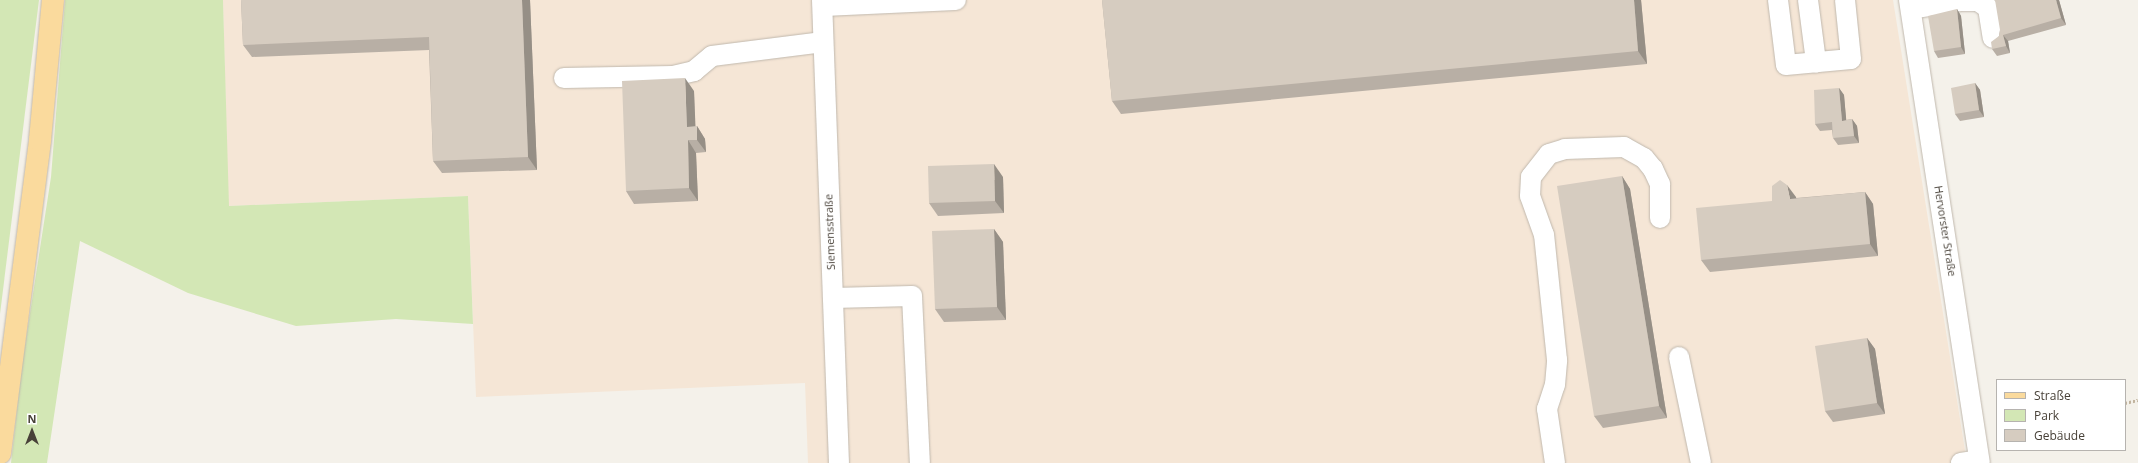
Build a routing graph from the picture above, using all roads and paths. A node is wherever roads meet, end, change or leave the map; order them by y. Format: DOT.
graph roads {
  1 [pos="53,0"];
  2 [pos="956,0"];
  3 [pos="1778,0"];
  4 [pos="1808,0"];
  5 [pos="1845,0"];
  6 [pos="822,3"];
  7 [pos="1910,4"];
  8 [pos="1993,38"];
  9 [pos="823,42"];
  10 [pos="1816,62"];
  11 [pos="564,78"];
  12 [pos="1660,218"];
  13 [pos="833,298"];
  14 [pos="1680,357"];
  15 [pos="2138,400"];
  16 [pos="2126,403"];
  17 [pos="0,453"];
  18 [pos="1973,462"];
  19 [pos="839,463"];
  20 [pos="920,463"];
  21 [pos="1554,463"];
  22 [pos="1701,463"];
  1 -- 17 [label="main road"];
  2 -- 6 [label="street"];
  3 -- 10 [label="street"];
  4 -- 10 [label="street"];
  5 -- 10 [label="street"];
  6 -- 9 [label="street, Siemensstraße"];
  7 -- 8 [label="street"];
  7 -- 18 [label="street, Hervorster Straße"];
  9 -- 11 [label="street"];
  9 -- 13 [label="street, Siemensstraße"];
  12 -- 21 [label="street"];
  13 -- 19 [label="street, Siemensstraße"];
  13 -- 20 [label="street"];
  14 -- 22 [label="street"];
  15 -- 16 [label="path"];
}
